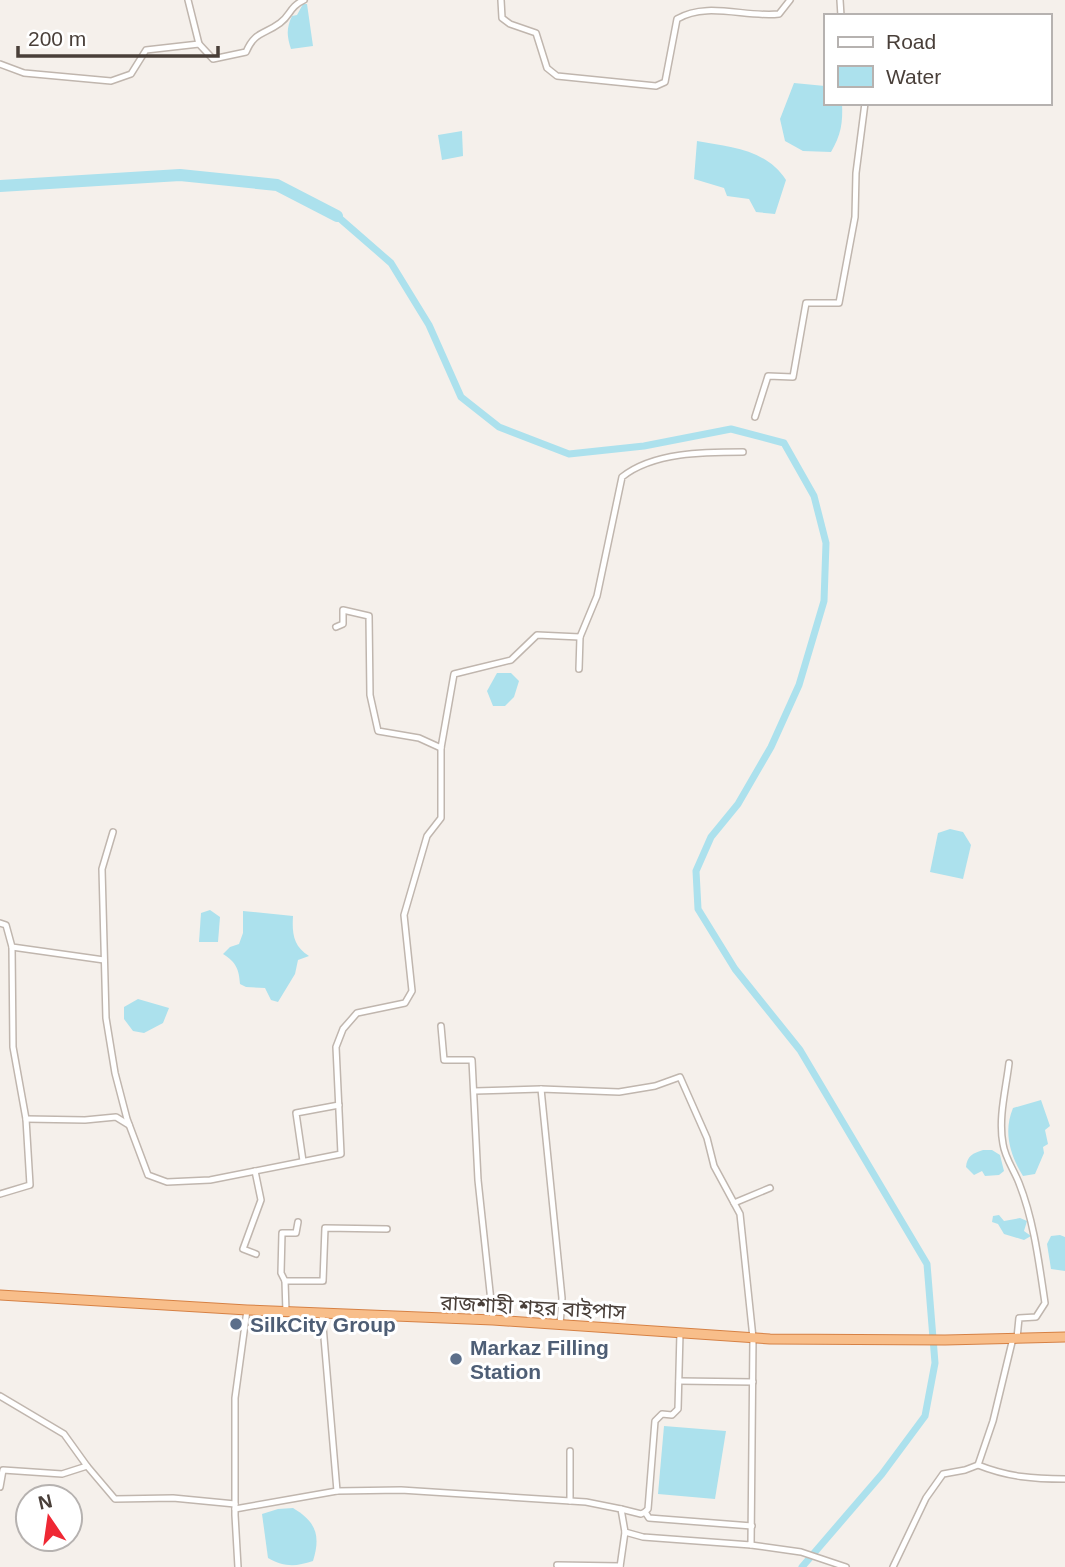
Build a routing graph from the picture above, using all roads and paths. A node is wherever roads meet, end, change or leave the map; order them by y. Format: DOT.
graph roads {
  1 [pos="187,0"];
  2 [pos="304,0"];
  3 [pos="501,0"];
  4 [pos="790,0"];
  5 [pos="199,44"];
  6 [pos="0,64"];
  7 [pos="865,105"];
  8 [pos="755,418"];
  9 [pos="743,452"];
  10 [pos="336,627"];
  11 [pos="580,637"];
  12 [pos="579,669"];
  13 [pos="441,748"];
  14 [pos="113,832"];
  15 [pos="0,923"];
  16 [pos="12,947"];
  17 [pos="104,960"];
  18 [pos="441,1026"];
  19 [pos="1010,1063"];
  20 [pos="541,1089"];
  21 [pos="475,1091"];
  22 [pos="338,1105"];
  23 [pos="26,1119"];
  24 [pos="129,1125"];
  25 [pos="303,1161"];
  26 [pos="255,1171"];
  27 [pos="770,1188"];
  28 [pos="0,1194"];
  29 [pos="734,1203"];
  30 [pos="298,1222"];
  31 [pos="387,1229"];
  32 [pos="256,1254"];
  33 [pos="285,1281"];
  34 [pos="0,1295"];
  35 [pos="247,1310"];
  36 [pos="286,1312"];
  37 [pos="321,1314"];
  38 [pos="493,1320"];
  39 [pos="560,1325"];
  40 [pos="680,1333"];
  41 [pos="1065,1337"];
  42 [pos="752,1338"];
  43 [pos="1015,1338"];
  44 [pos="678,1381"];
  45 [pos="753,1382"];
  46 [pos="0,1396"];
  47 [pos="570,1451"];
  48 [pos="978,1465"];
  49 [pos="87,1466"];
  50 [pos="1065,1479"];
  51 [pos="0,1488"];
  52 [pos="337,1491"];
  53 [pos="570,1501"];
  54 [pos="235,1507"];
  55 [pos="621,1509"];
  56 [pos="646,1512"];
  57 [pos="752,1526"];
  58 [pos="625,1532"];
  59 [pos="751,1545"];
  60 [pos="557,1565"];
  61 [pos="238,1567"];
  62 [pos="620,1567"];
  63 [pos="846,1567"];
  64 [pos="893,1567"];
  1 -- 5 [label="street"];
  2 -- 5 [label="street"];
  3 -- 4 [label="street"];
  5 -- 6 [label="street"];
  7 -- 8 [label="street"];
  9 -- 11 [label="street"];
  10 -- 13 [label="street"];
  11 -- 12 [label="street"];
  11 -- 13 [label="street"];
  13 -- 22 [label="street"];
  14 -- 17 [label="street"];
  15 -- 16 [label="street"];
  16 -- 17 [label="street"];
  16 -- 23 [label="street"];
  17 -- 24 [label="street"];
  18 -- 21 [label="street"];
  19 -- 43 [label="street"];
  20 -- 21 [label="street"];
  20 -- 29 [label="street"];
  20 -- 39 [label="street"];
  21 -- 38 [label="street"];
  22 -- 25 [label="street"];
  22 -- 25 [label="street"];
  23 -- 24 [label="street"];
  23 -- 28 [label="street"];
  24 -- 26 [label="street"];
  25 -- 26 [label="street"];
  26 -- 32 [label="street"];
  27 -- 29 [label="street"];
  29 -- 42 [label="street"];
  30 -- 33 [label="street"];
  31 -- 33 [label="street"];
  33 -- 36 [label="street"];
  34 -- 35 [label="highway, রাজশাহী শহর বাইপাস"];
  35 -- 36 [label="highway, রাজশাহী শহর বাইপাস"];
  35 -- 54 [label="street"];
  36 -- 37 [label="highway, রাজশাহী শহর বাইপাস"];
  37 -- 38 [label="highway, রাজশাহী শহর বাইপাস"];
  37 -- 52 [label="street"];
  38 -- 39 [label="highway, রাজশাহী শহর বাইপাস"];
  39 -- 40 [label="highway, রাজশাহী শহর বাইপাস"];
  40 -- 42 [label="highway, রাজশাহী শহর বাইপাস"];
  40 -- 44 [label="street"];
  41 -- 43 [label="highway, রাজশাহী শহর বাইপাস"];
  42 -- 43 [label="highway, রাজশাহী শহর বাইপাস"];
  42 -- 45 [label="street"];
  43 -- 48 [label="street"];
  44 -- 45 [label="street"];
  44 -- 56 [label="street"];
  45 -- 57 [label="street"];
  46 -- 49 [label="street"];
  47 -- 53 [label="street"];
  48 -- 50 [label="street"];
  48 -- 64 [label="street"];
  49 -- 51 [label="street"];
  49 -- 54 [label="street"];
  52 -- 53 [label="street"];
  52 -- 54 [label="street"];
  53 -- 55 [label="street"];
  54 -- 61 [label="street"];
  55 -- 56 [label="street"];
  55 -- 58 [label="street"];
  56 -- 57 [label="street"];
  57 -- 59 [label="street"];
  58 -- 59 [label="street"];
  58 -- 62 [label="street"];
  59 -- 63 [label="street"];
  60 -- 62 [label="street"];
}
